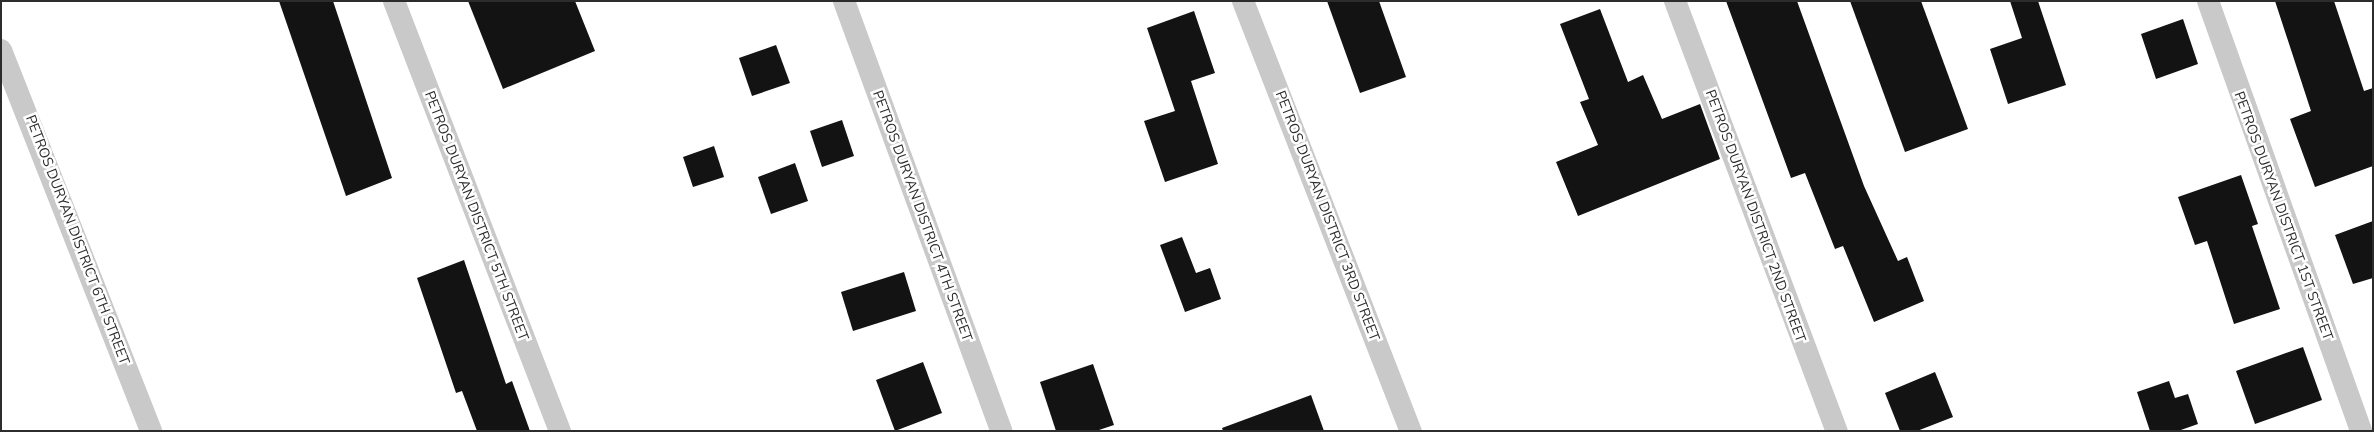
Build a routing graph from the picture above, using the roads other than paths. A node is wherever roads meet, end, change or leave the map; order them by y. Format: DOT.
graph roads {
  1 [pos="394,1"];
  2 [pos="844,1"];
  3 [pos="1243,1"];
  4 [pos="1675,1"];
  5 [pos="2208,1"];
  6 [pos="1,50"];
  7 [pos="151,431"];
  8 [pos="560,431"];
  9 [pos="1000,431"];
  10 [pos="1411,431"];
  11 [pos="1836,431"];
  12 [pos="2361,431"];
  1 -- 8 [label="street, PETROS DURYAN DISTRICT 5TH STREET"];
  2 -- 9 [label="street, PETROS DURYAN DISTRICT 4TH STREET"];
  3 -- 10 [label="street, PETROS DURYAN DISTRICT 3RD STREET"];
  4 -- 11 [label="street, PETROS DURYAN DISTRICT 2ND STREET"];
  5 -- 12 [label="street, PETROS DURYAN DISTRICT 1ST STREET"];
  6 -- 7 [label="street, PETROS DURYAN DISTRICT 6TH STREET"];
}
